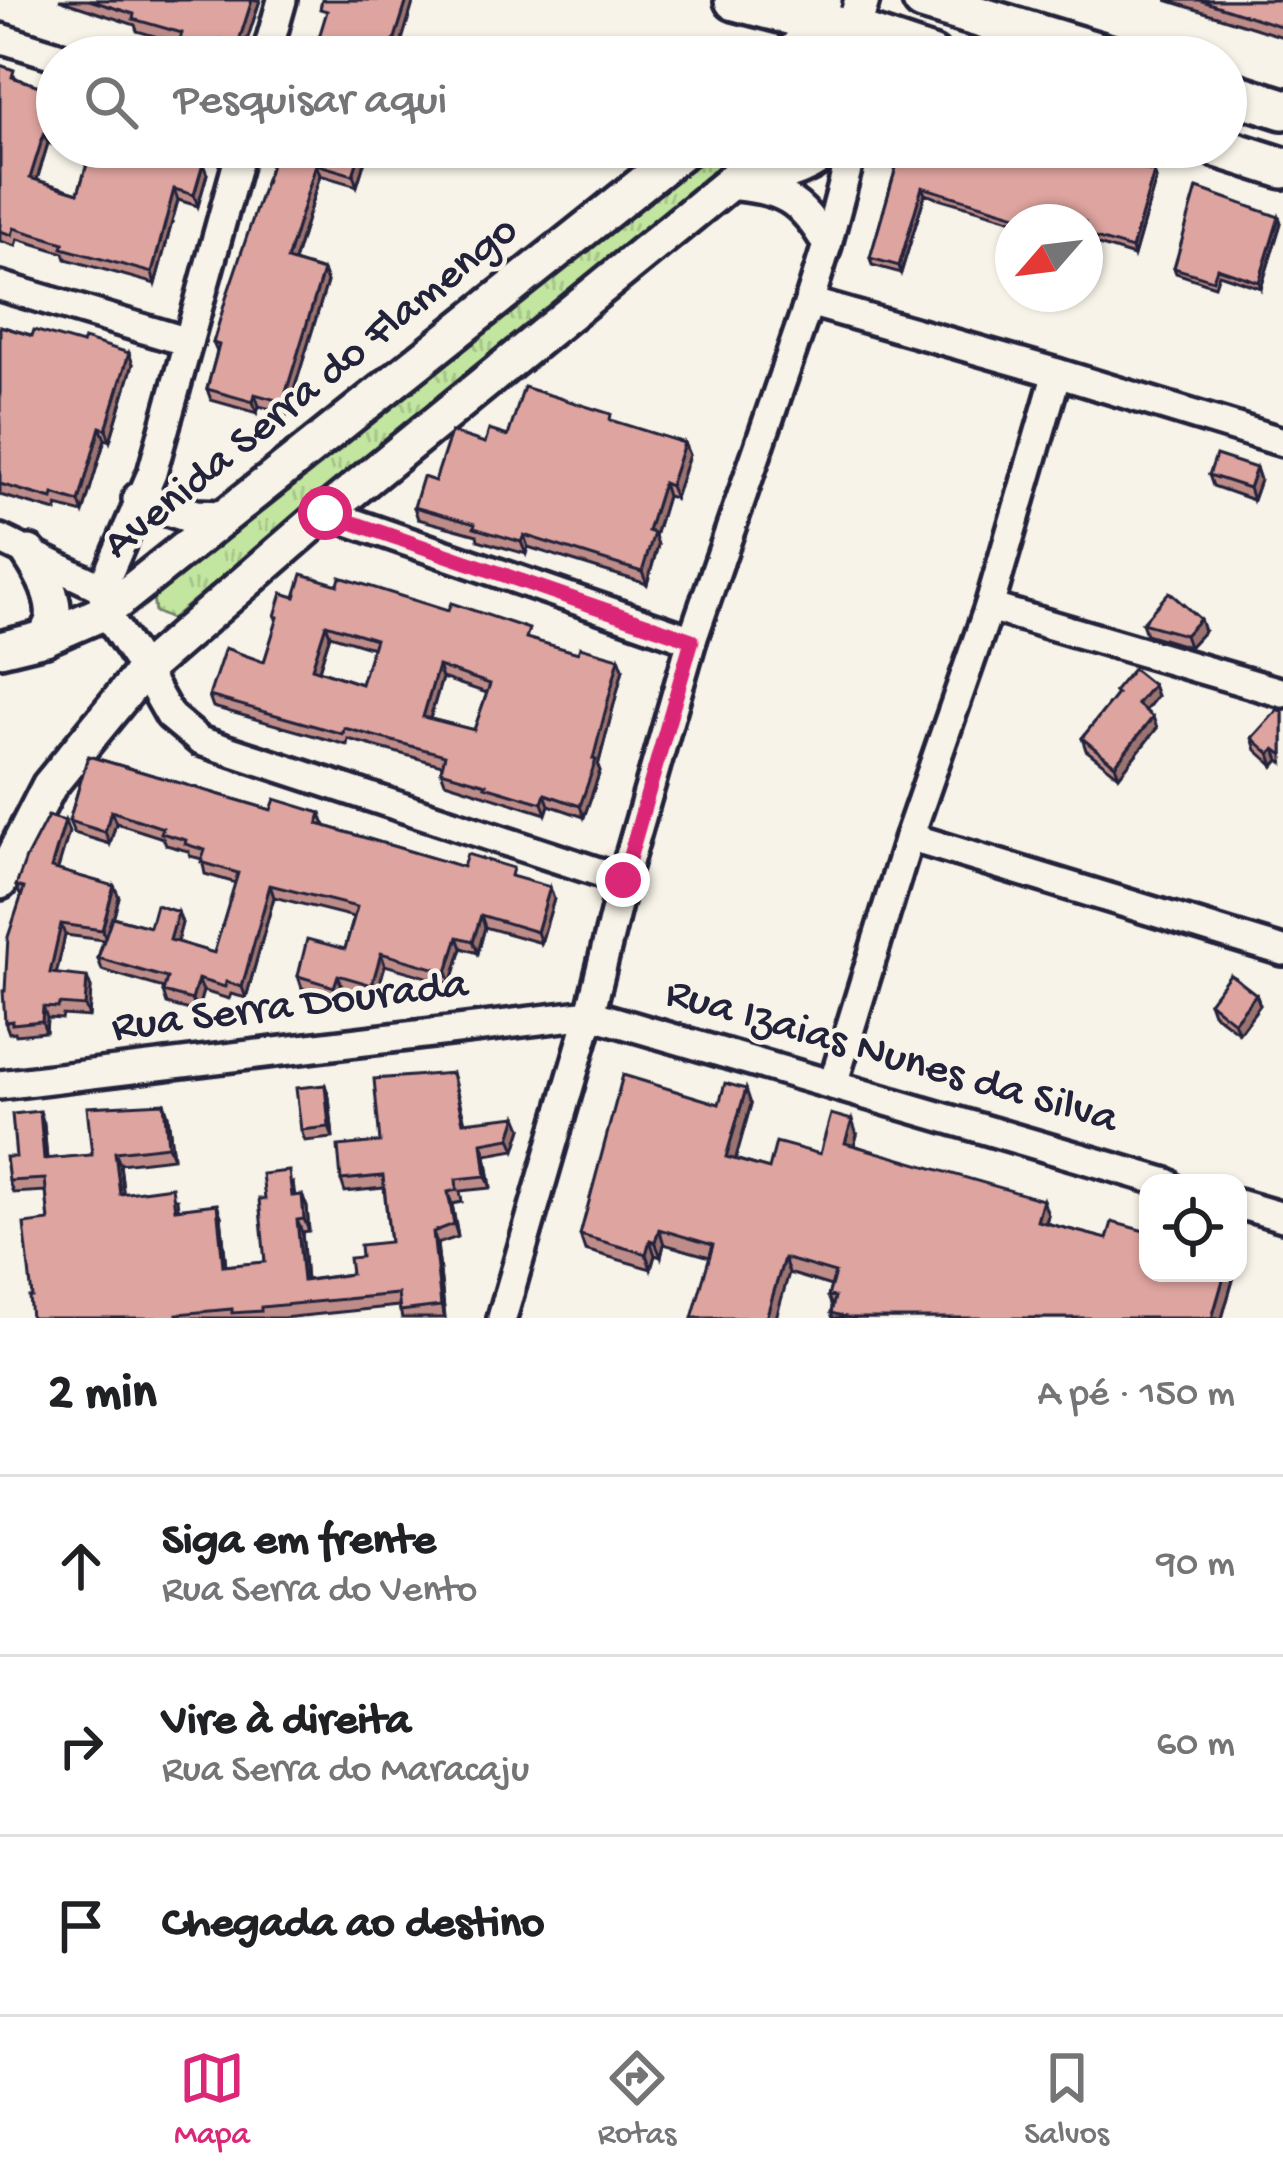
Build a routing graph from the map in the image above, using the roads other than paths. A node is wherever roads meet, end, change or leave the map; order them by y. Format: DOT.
graph roads {
  1 [pos="282,0"];
  2 [pos="735,0"];
  3 [pos="923,0"];
  4 [pos="840,22"];
  5 [pos="272,36"];
  6 [pos="1042,36"];
  7 [pos="0,38"];
  8 [pos="36,49"];
  9 [pos="1247,98"];
  10 [pos="1283,109"];
  11 [pos="1247,157"];
  12 [pos="236,168"];
  13 [pos="662,168"];
  14 [pos="751,168"];
  15 [pos="809,168"];
  16 [pos="847,168"];
  17 [pos="1283,168"];
  18 [pos="738,186"];
  19 [pos="827,245"];
  20 [pos="0,286"];
  21 [pos="809,302"];
  22 [pos="188,343"];
  23 [pos="1058,373"];
  24 [pos="1283,442"];
  25 [pos="140,500"];
  26 [pos="325,513"];
  27 [pos="223,518"];
  28 [pos="15,546"];
  29 [pos="103,600"];
  30 [pos="989,607"];
  31 [pos="45,638"];
  32 [pos="692,640"];
  33 [pos="0,649"];
  34 [pos="144,670"];
  35 [pos="1283,693"];
  36 [pos="910,837"];
  37 [pos="623,880"];
  38 [pos="0,882"];
  39 [pos="1283,951"];
  40 [pos="590,1014"];
  41 [pos="832,1084"];
  42 [pos="0,1085"];
  43 [pos="1139,1175"];
  44 [pos="1247,1207"];
  45 [pos="1283,1217"];
  46 [pos="502,1318"];
  1 -- 5 [label="street"];
  2 -- 4 [label="main road"];
  3 -- 6 [label="main road"];
  7 -- 8 [label="street"];
  9 -- 10 [label="main road"];
  11 -- 17 [label="main road"];
  12 -- 22 [label="street"];
  13 -- 27 [label="street, Avenida Serra do Flamengo"];
  14 -- 18 [label="street"];
  15 -- 18 [label="street"];
  16 -- 19 [label="street"];
  18 -- 19 [label="street"];
  18 -- 26 [label="street"];
  19 -- 21 [label="street"];
  20 -- 22 [label="street"];
  21 -- 23 [label="street"];
  21 -- 32 [label="street"];
  22 -- 25 [label="street"];
  23 -- 24 [label="street"];
  23 -- 30 [label="street"];
  25 -- 27 [label="street"];
  25 -- 29 [label="street"];
  26 -- 32 [label="street"];
  26 -- 34 [label="street"];
  27 -- 29 [label="street, Avenida Serra do Flamengo"];
  28 -- 29 [label="street"];
  28 -- 31 [label="street"];
  29 -- 31 [label="street, Avenida Serra do Flamengo"];
  29 -- 34 [label="street"];
  30 -- 35 [label="street"];
  30 -- 36 [label="street"];
  31 -- 33 [label="street, Avenida Serra do Flamengo"];
  32 -- 37 [label="street"];
  34 -- 37 [label="street"];
  34 -- 38 [label="street"];
  36 -- 39 [label="street"];
  36 -- 41 [label="street"];
  37 -- 40 [label="street"];
  40 -- 41 [label="street, Rua Izaias Nunes da Silva"];
  40 -- 42 [label="street, Rua Serra Dourada"];
  40 -- 46 [label="street"];
  41 -- 43 [label="street, Rua Izaias Nunes da Silva"];
  44 -- 45 [label="street"];
}
